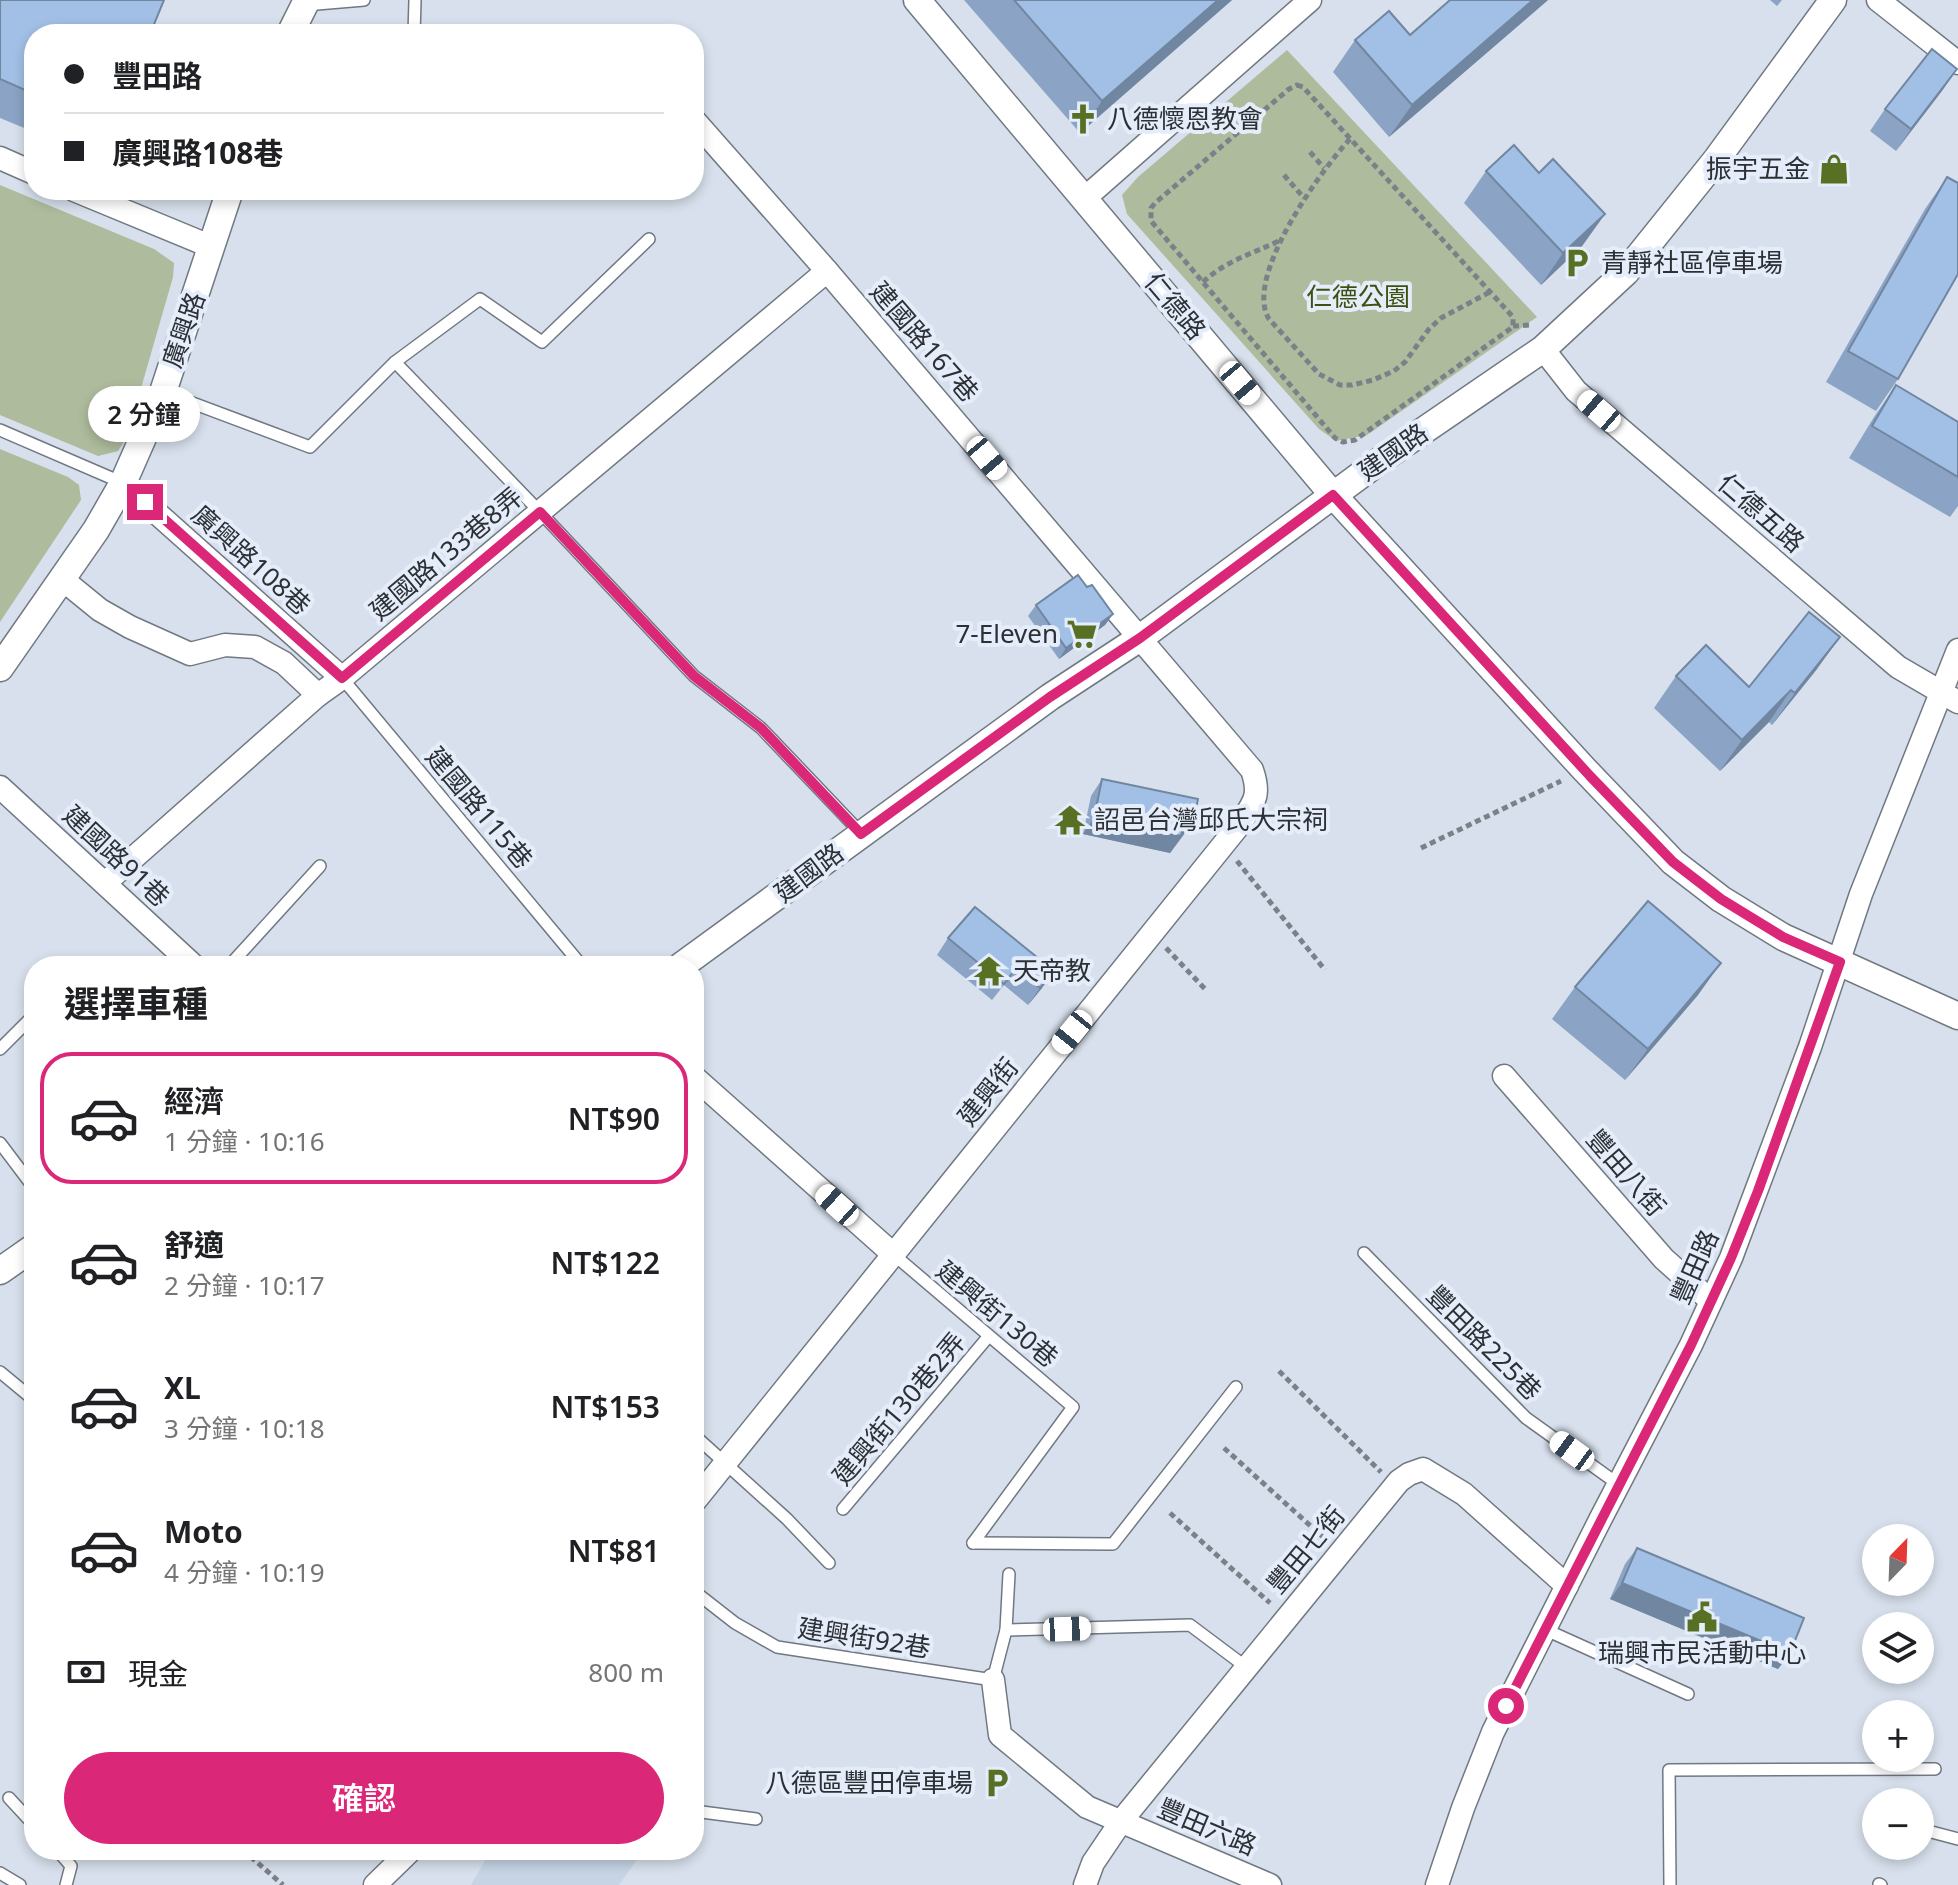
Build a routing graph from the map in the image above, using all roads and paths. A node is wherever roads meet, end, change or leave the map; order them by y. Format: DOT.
graph roads {
  1 [pos="364,0"];
  2 [pos="415,0"];
  3 [pos="917,0"];
  4 [pos="1310,0"];
  5 [pos="1833,0"];
  6 [pos="1878,0"];
  7 [pos="306,2"];
  8 [pos="295,24"];
  9 [pos="414,24"];
  10 [pos="1958,63"];
  11 [pos="704,131"];
  12 [pos="1350,139"];
  13 [pos="1310,152"];
  14 [pos="0,158"];
  15 [pos="1324,168"];
  16 [pos="24,169"];
  17 [pos="1284,175"];
  18 [pos="1085,198"];
  19 [pos="1304,198"];
  20 [pos="98,200"];
  21 [pos="227,200"];
  22 [pos="649,239"];
  23 [pos="1282,239"];
  24 [pos="212,247"];
  25 [pos="827,271"];
  26 [pos="1203,282"];
  27 [pos="1490,292"];
  28 [pos="1543,349"];
  29 [pos="395,362"];
  30 [pos="163,392"];
  31 [pos="0,430"];
  32 [pos="123,483"];
  33 [pos="1333,495"];
  34 [pos="540,512"];
  35 [pos="62,579"];
  36 [pos="1140,638"];
  37 [pos="1958,650"];
  38 [pos="0,668"];
  39 [pos="342,678"];
  40 [pos="318,695"];
  41 [pos="1949,697"];
  42 [pos="1584,769"];
  43 [pos="0,787"];
  44 [pos="861,834"];
  45 [pos="1223,845"];
  46 [pos="1421,848"];
  47 [pos="320,866"];
  48 [pos="105,883"];
  49 [pos="1152,933"];
  50 [pos="183,956"];
  51 [pos="238,956"];
  52 [pos="574,956"];
  53 [pos="695,956"];
  54 [pos="1840,962"];
  55 [pos="1325,970"];
  56 [pos="1205,989"];
  57 [pos="1958,1016"];
  58 [pos="24,1025"];
  59 [pos="0,1049"];
  60 [pos="1504,1076"];
  61 [pos="704,1086"];
  62 [pos="0,1143"];
  63 [pos="24,1175"];
  64 [pos="1364,1253"];
  65 [pos="24,1254"];
  66 [pos="893,1254"];
  67 [pos="0,1271"];
  68 [pos="1711,1301"];
  69 [pos="988,1337"];
  70 [pos="1279,1371"];
  71 [pos="0,1372"];
  72 [pos="1236,1387"];
  73 [pos="24,1392"];
  74 [pos="704,1444"];
  75 [pos="1224,1448"];
  76 [pos="724,1463"];
  77 [pos="1618,1484"];
  78 [pos="1395,1486"];
  79 [pos="704,1489"];
  80 [pos="843,1509"];
  81 [pos="1170,1513"];
  82 [pos="1340,1552"];
  83 [pos="829,1563"];
  84 [pos="1009,1574"];
  85 [pos="1567,1586"];
  86 [pos="704,1599"];
  87 [pos="1286,1617"];
  88 [pos="1544,1629"];
  89 [pos="1006,1630"];
  90 [pos="1246,1667"];
  91 [pos="993,1680"];
  92 [pos="1688,1694"];
  93 [pos="1935,1769"];
  94 [pos="9,1798"];
  95 [pos="704,1812"];
  96 [pos="24,1814"];
  97 [pos="756,1819"];
  98 [pos="1122,1820"];
  99 [pos="1934,1833"];
  100 [pos="1958,1839"];
  101 [pos="66,1860"];
  102 [pos="254,1860"];
  103 [pos="401,1860"];
  104 [pos="0,1873"];
  105 [pos="20,1885"];
  106 [pos="66,1885"];
  107 [pos="283,1885"];
  108 [pos="375,1885"];
  109 [pos="1085,1885"];
  110 [pos="1270,1885"];
  111 [pos="1437,1885"];
  112 [pos="1670,1885"];
  1 -- 7 [label="lane"];
  2 -- 9 [label="lane"];
  3 -- 18 [label="street, 仁德路"];
  4 -- 18 [label="street"];
  5 -- 28 [label="street, 建國路"];
  6 -- 10 [label="street"];
  7 -- 8 [label="street"];
  11 -- 25 [label="street, 建國路167巷"];
  12 -- 15 [label="path"];
  12 -- 26 [label="path"];
  12 -- 27 [label="path"];
  13 -- 15 [label="path"];
  14 -- 16 [label="street"];
  15 -- 19 [label="path"];
  17 -- 19 [label="path"];
  18 -- 33 [label="street, 仁德路"];
  19 -- 23 [label="path"];
  20 -- 24 [label="street"];
  21 -- 24 [label="street, 廣興路"];
  22 -- 29 [label="lane"];
  23 -- 26 [label="path"];
  23 -- 27 [label="path"];
  24 -- 30 [label="street, 廣興路"];
  25 -- 34 [label="street, 建國路133巷8弄"];
  25 -- 36 [label="street, 建國路167巷"];
  26 -- 27 [label="path"];
  28 -- 33 [label="street, 建國路"];
  28 -- 41 [label="street, 仁德五路"];
  29 -- 30 [label="lane"];
  29 -- 34 [label="lane"];
  30 -- 32 [label="street, 廣興路"];
  31 -- 32 [label="lane"];
  32 -- 35 [label="street, 廣興路"];
  32 -- 39 [label="street, 廣興路108巷"];
  33 -- 36 [label="street, 建國路"];
  33 -- 42 [label="street, 仁德路"];
  34 -- 39 [label="street, 建國路133巷8弄"];
  34 -- 44 [label="lane"];
  35 -- 38 [label="street, 廣興路"];
  35 -- 40 [label="street"];
  36 -- 44 [label="street, 建國路"];
  36 -- 45 [label="street, 建興街"];
  37 -- 41 [label="street, 豐田路"];
  39 -- 40 [label="street, 建國路133巷8弄"];
  39 -- 52 [label="lane, 建國路115巷"];
  40 -- 48 [label="street, 建國路133巷8弄"];
  41 -- 54 [label="street, 豐田路"];
  42 -- 46 [label="path"];
  42 -- 54 [label="street, 仁德路"];
  43 -- 48 [label="street, 建國路91巷"];
  44 -- 53 [label="street, 建國路"];
  45 -- 49 [label="street, 建興街"];
  45 -- 55 [label="path"];
  47 -- 51 [label="lane"];
  48 -- 50 [label="street, 建國路91巷"];
  49 -- 56 [label="path"];
  49 -- 66 [label="street, 建興街"];
  54 -- 57 [label="street, 仁德路"];
  54 -- 68 [label="street, 豐田路"];
  58 -- 59 [label="lane"];
  60 -- 68 [label="street, 豐田八街"];
  61 -- 66 [label="street"];
  62 -- 63 [label="lane"];
  64 -- 77 [label="lane, 豐田路225巷"];
  65 -- 67 [label="street"];
  66 -- 69 [label="lane, 建興街130巷"];
  66 -- 76 [label="street, 建興街"];
  68 -- 77 [label="street, 豐田路"];
  69 -- 72 [label="lane, 建興街130巷"];
  69 -- 80 [label="lane, 建興街130巷2弄"];
  70 -- 78 [label="path"];
  71 -- 73 [label="lane"];
  74 -- 76 [label="lane"];
  75 -- 82 [label="path"];
  76 -- 79 [label="street, 建興街"];
  76 -- 83 [label="lane"];
  77 -- 85 [label="street, 豐田路"];
  78 -- 82 [label="street, 豐田七街"];
  78 -- 85 [label="street, 豐田七街"];
  81 -- 87 [label="path"];
  82 -- 87 [label="street, 豐田七街"];
  84 -- 89 [label="lane"];
  85 -- 88 [label="street, 豐田路"];
  86 -- 91 [label="lane, 建興街92巷"];
  87 -- 90 [label="street, 豐田七街"];
  88 -- 92 [label="lane"];
  88 -- 111 [label="street, 豐田路"];
  89 -- 90 [label="lane"];
  89 -- 91 [label="lane"];
  90 -- 98 [label="street, 豐田七街"];
  91 -- 98 [label="street, 豐田六路"];
  93 -- 112 [label="lane"];
  94 -- 96 [label="lane"];
  95 -- 97 [label="lane"];
  98 -- 109 [label="street, 豐田七街"];
  98 -- 110 [label="street, 豐田六路"];
  99 -- 100 [label="lane"];
  101 -- 106 [label="lane"];
  102 -- 107 [label="path"];
  103 -- 108 [label="street"];
  104 -- 105 [label="lane"];
}
